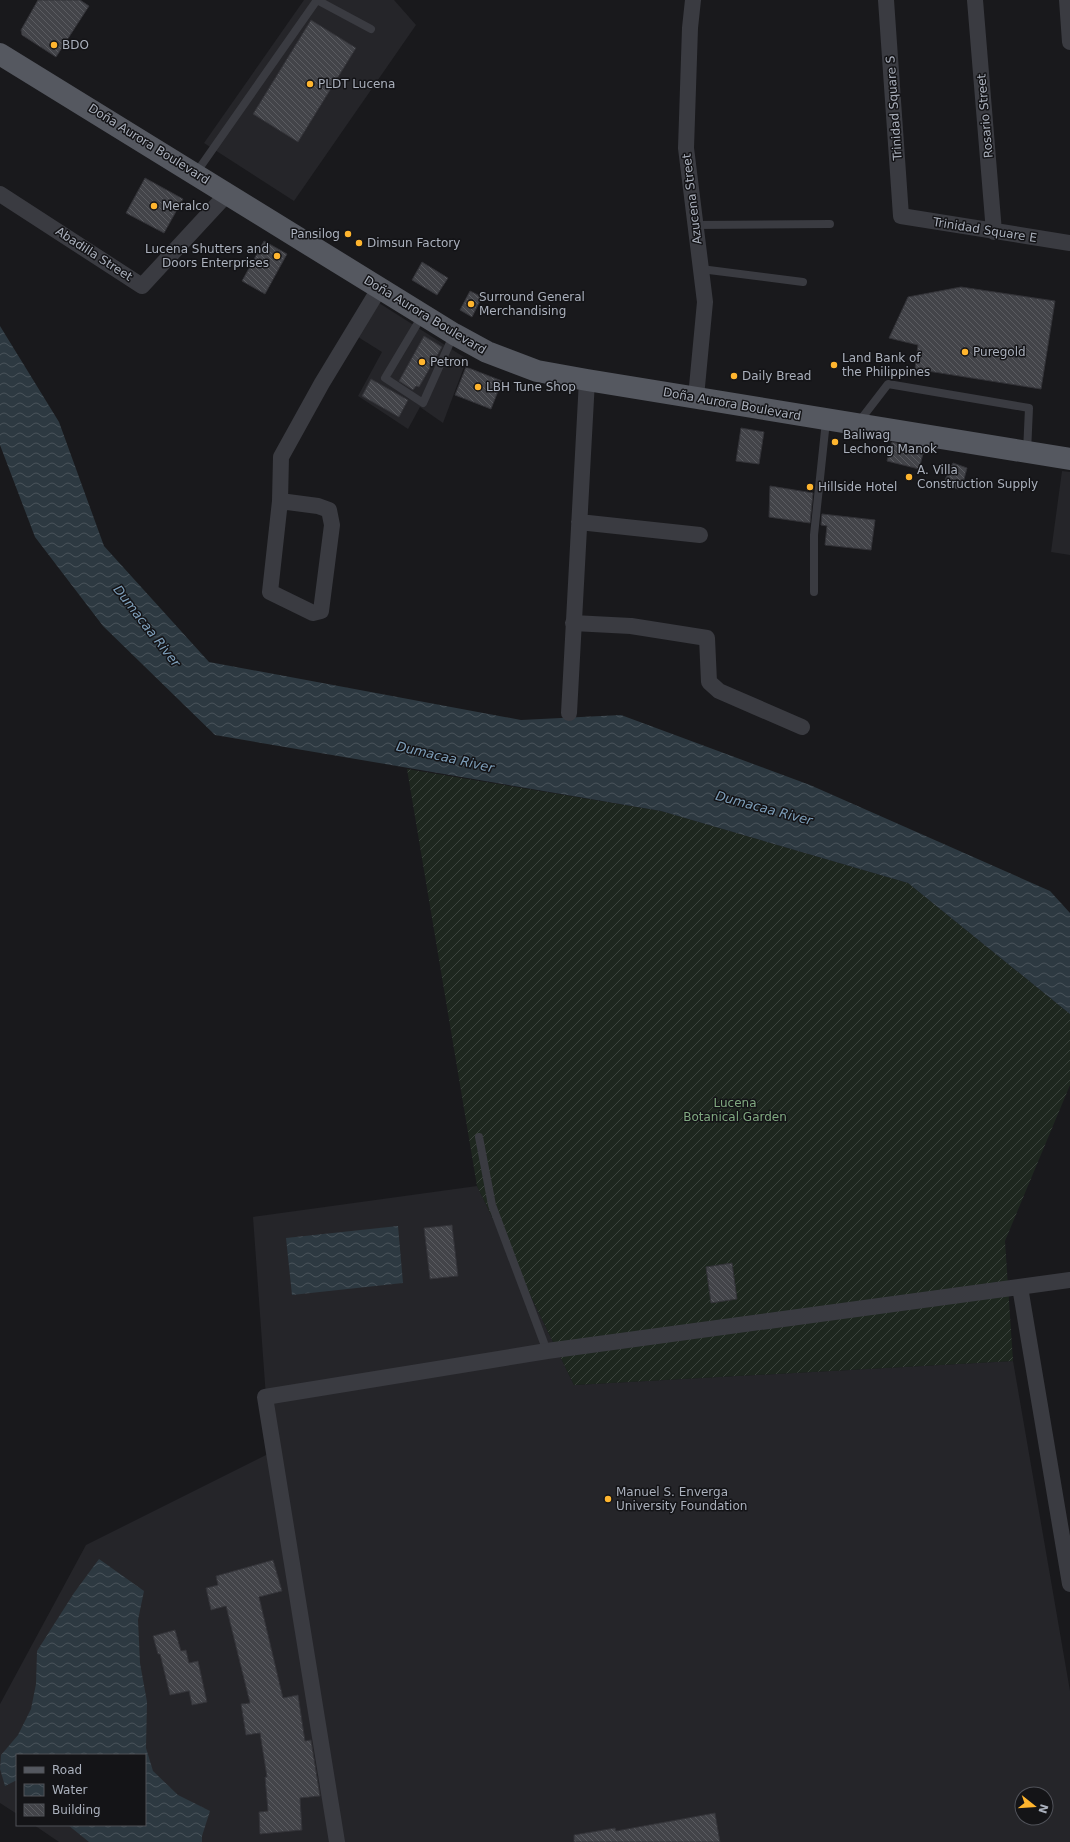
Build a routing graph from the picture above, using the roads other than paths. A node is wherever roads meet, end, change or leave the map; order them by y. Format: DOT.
graph roads {
  1 [pos="317,0"];
  2 [pos="693,0"];
  3 [pos="886,0"];
  4 [pos="975,0"];
  5 [pos="1067,0"];
  6 [pos="371,29"];
  7 [pos="1070,42"];
  8 [pos="0,54"];
  9 [pos="196,174"];
  10 [pos="228,193"];
  11 [pos="0,194"];
  12 [pos="901,216"];
  13 [pos="830,224"];
  14 [pos="696,225"];
  15 [pos="994,232"];
  16 [pos="1070,243"];
  17 [pos="701,269"];
  18 [pos="803,282"];
  19 [pos="379,289"];
  20 [pos="422,316"];
  21 [pos="454,334"];
  22 [pos="587,380"];
  23 [pos="696,397"];
  24 [pos="826,420"];
  25 [pos="857,425"];
  26 [pos="1027,453"];
  27 [pos="1070,460"];
  28 [pos="280,501"];
  29 [pos="579,522"];
  30 [pos="700,535"];
  31 [pos="814,592"];
  32 [pos="574,623"];
  33 [pos="568,713"];
  34 [pos="802,727"];
  35 [pos="479,1137"];
  36 [pos="1070,1280"];
  37 [pos="1020,1287"];
  38 [pos="547,1351"];
  39 [pos="1070,1584"];
  40 [pos="337,1842"];
  1 -- 6 [label="lane"];
  1 -- 9 [label="lane"];
  2 -- 14 [label="street, Azucena Street"];
  3 -- 12 [label="street, Trinidad Square S"];
  4 -- 15 [label="street, Rosario Street"];
  5 -- 7 [label="street"];
  8 -- 9 [label="main road, Doña Aurora Boulevard"];
  9 -- 10 [label="main road, Doña Aurora Boulevard"];
  10 -- 11 [label="street, Abadilla Street"];
  10 -- 19 [label="main road, Doña Aurora Boulevard"];
  12 -- 15 [label="street, Trinidad Square E"];
  13 -- 14 [label="lane"];
  14 -- 17 [label="street, Azucena Street"];
  15 -- 16 [label="street, Trinidad Square E"];
  17 -- 18 [label="lane"];
  17 -- 23 [label="street, Azucena Street"];
  19 -- 20 [label="main road, Doña Aurora Boulevard"];
  19 -- 28 [label="street"];
  20 -- 21 [label="main road, Doña Aurora Boulevard"];
  20 -- 21 [label="lane"];
  21 -- 22 [label="main road, Doña Aurora Boulevard"];
  22 -- 23 [label="main road, Doña Aurora Boulevard"];
  22 -- 29 [label="street"];
  23 -- 24 [label="main road, Doña Aurora Boulevard"];
  24 -- 25 [label="main road, Doña Aurora Boulevard"];
  24 -- 31 [label="lane"];
  25 -- 26 [label="main road, Doña Aurora Boulevard"];
  25 -- 26 [label="lane"];
  26 -- 27 [label="main road, Doña Aurora Boulevard"];
  28 -- 28 [label="street"];
  29 -- 30 [label="street"];
  29 -- 32 [label="street"];
  32 -- 33 [label="street"];
  32 -- 34 [label="street"];
  35 -- 38 [label="lane"];
  36 -- 37 [label="street"];
  37 -- 38 [label="street"];
  37 -- 39 [label="street"];
  38 -- 40 [label="street"];
}
